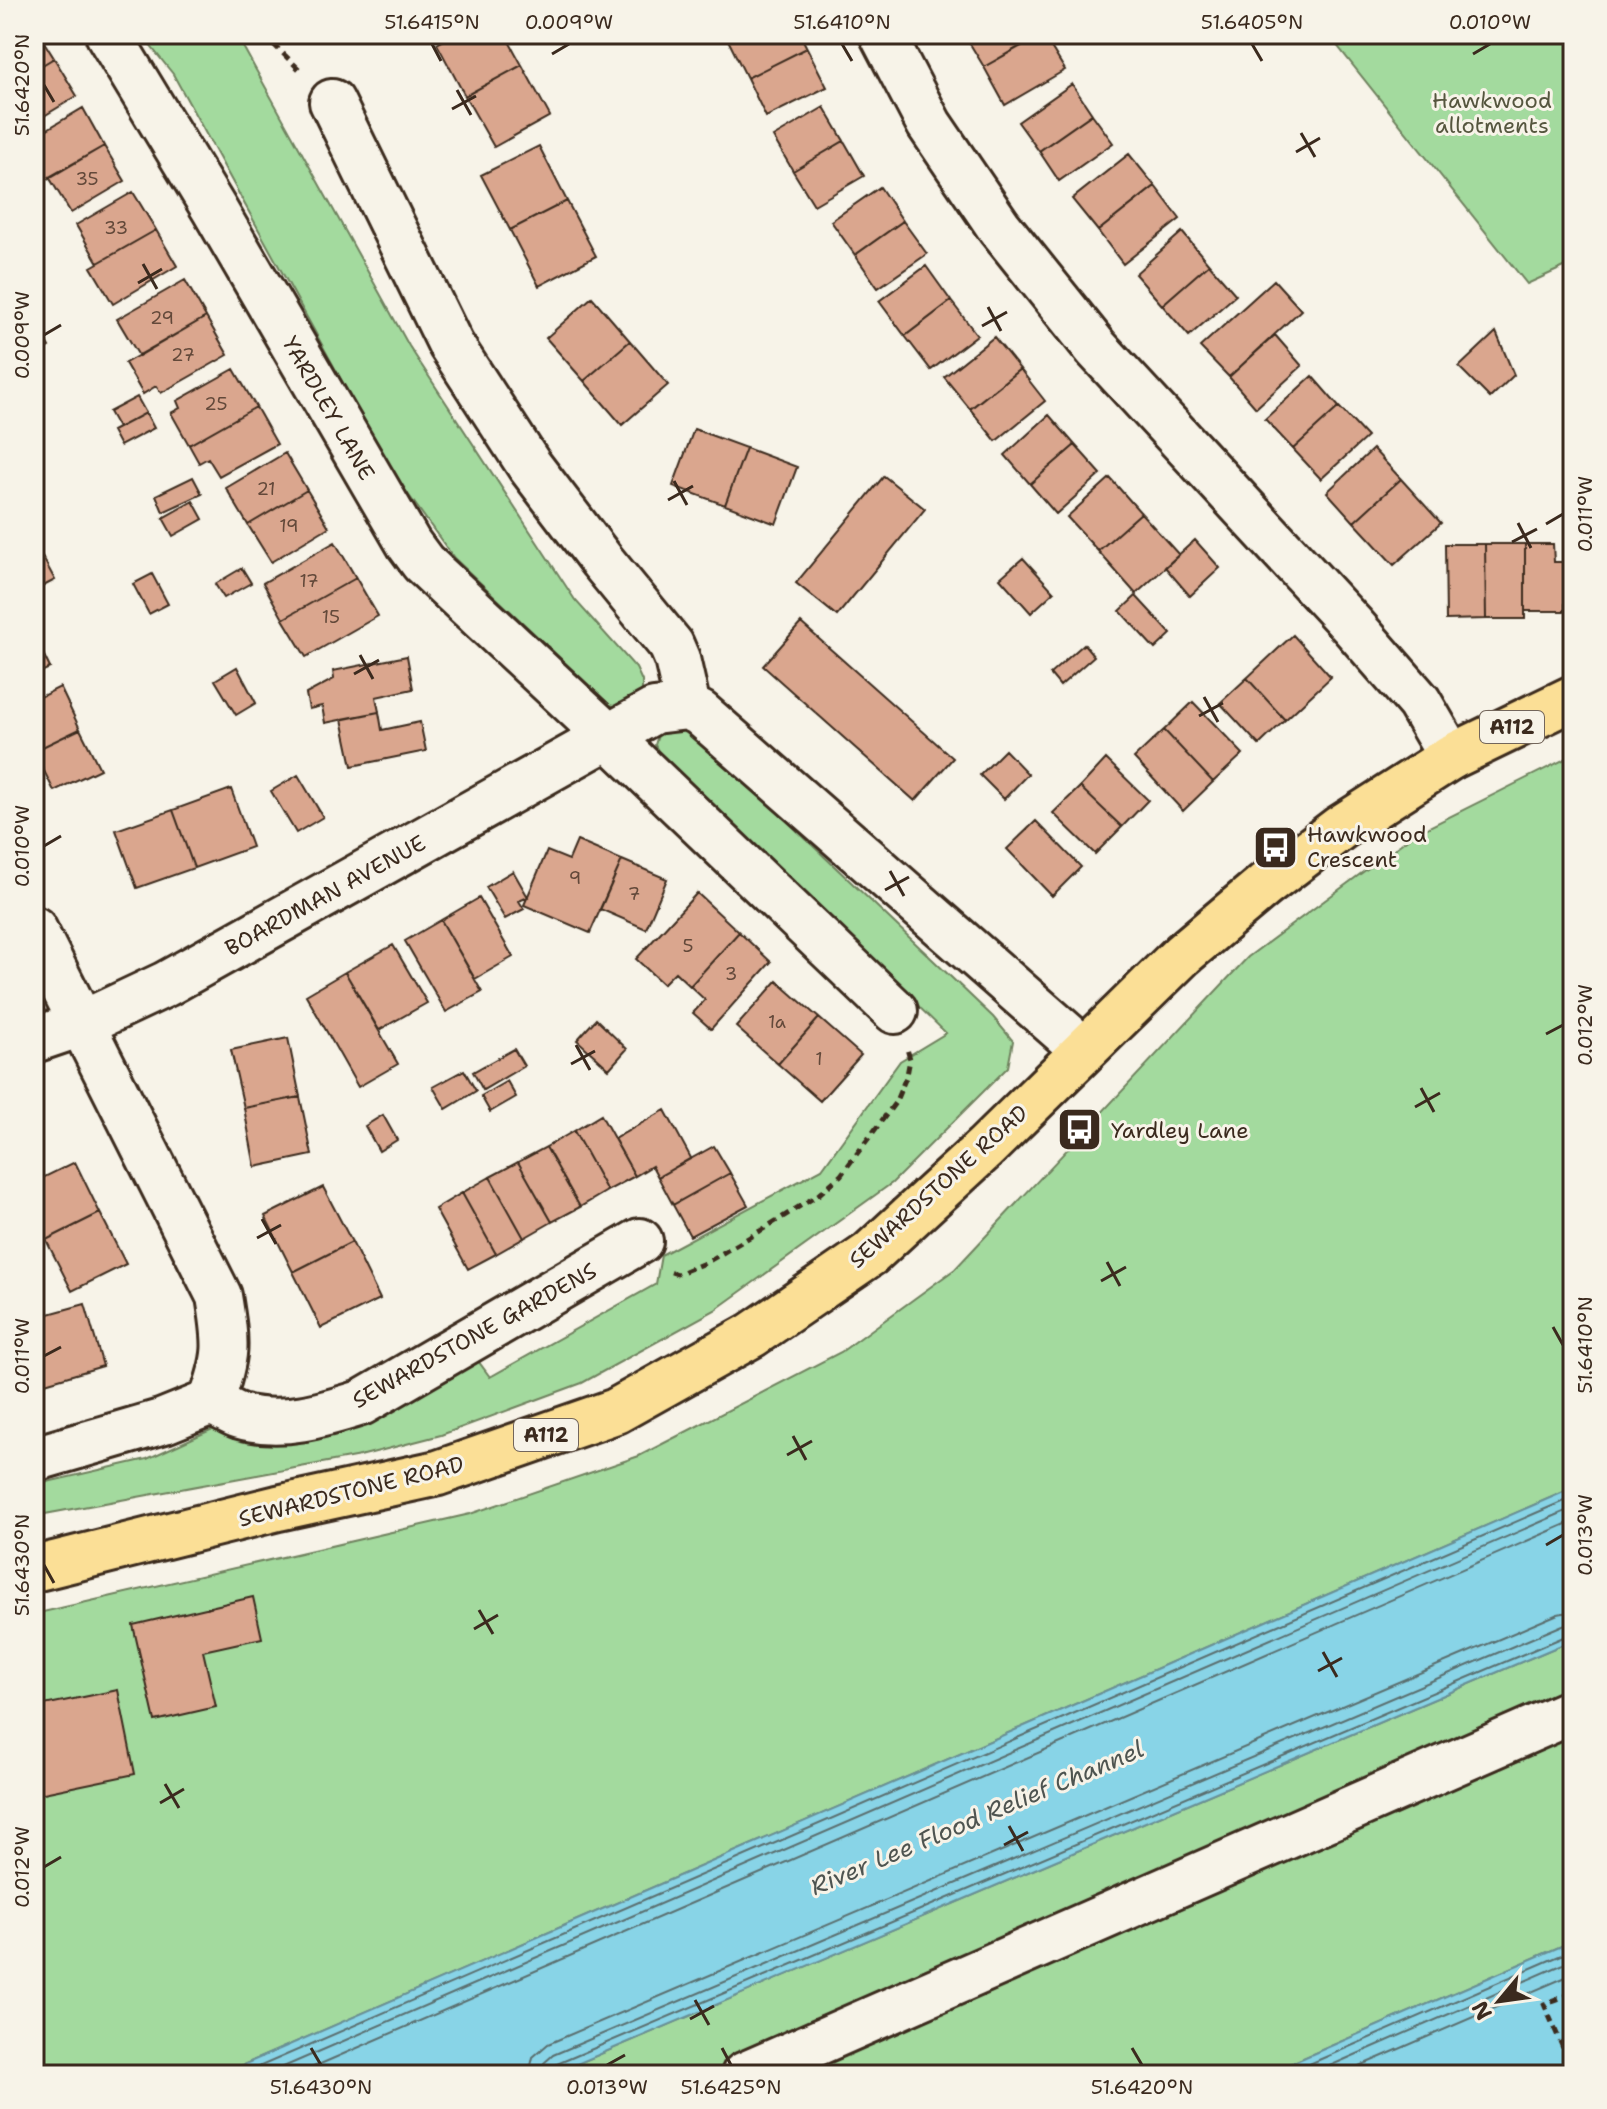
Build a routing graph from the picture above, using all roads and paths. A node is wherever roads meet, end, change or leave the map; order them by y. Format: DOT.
graph roads {
  1 [pos="108,34"];
  2 [pos="263,34"];
  3 [pos="882,34"];
  4 [pos="332,102"];
  5 [pos="1573,698"];
  6 [pos="688,707"];
  7 [pos="608,736"];
  8 [pos="1451,757"];
  9 [pos="34,929"];
  10 [pos="895,1011"];
  11 [pos="81,1024"];
  12 [pos="34,1040"];
  13 [pos="1084,1050"];
  14 [pos="910,1059"];
  15 [pos="651,1255"];
  16 [pos="211,1402"];
  17 [pos="34,1459"];
  18 [pos="34,1569"];
  19 [pos="1573,1711"];
  20 [pos="1564,1945"];
  21 [pos="1573,1965"];
  22 [pos="1573,1993"];
  23 [pos="1563,2048"];
  24 [pos="744,2075"];
  1 -- 7 [label="street, YARDLEY LANE"];
  2 -- 4 [label="path"];
  3 -- 8 [label="street"];
  4 -- 6 [label="street"];
  5 -- 8 [label="main road, SEWARDSTONE ROAD / A112"];
  6 -- 7 [label="street"];
  6 -- 13 [label="street"];
  7 -- 10 [label="street, YARDLEY LANE"];
  7 -- 11 [label="street, BOARDMAN AVENUE"];
  8 -- 13 [label="main road, SEWARDSTONE ROAD / A112"];
  9 -- 11 [label="street"];
  11 -- 12 [label="street, BOARDMAN AVENUE"];
  11 -- 16 [label="street"];
  13 -- 18 [label="main road, SEWARDSTONE ROAD / A112"];
  14 -- 15 [label="path"];
  15 -- 16 [label="street, SEWARDSTONE GARDENS"];
  16 -- 17 [label="street"];
  19 -- 24 [label="street"];
  20 -- 21 [label="path"];
  22 -- 23 [label="path"];
}
